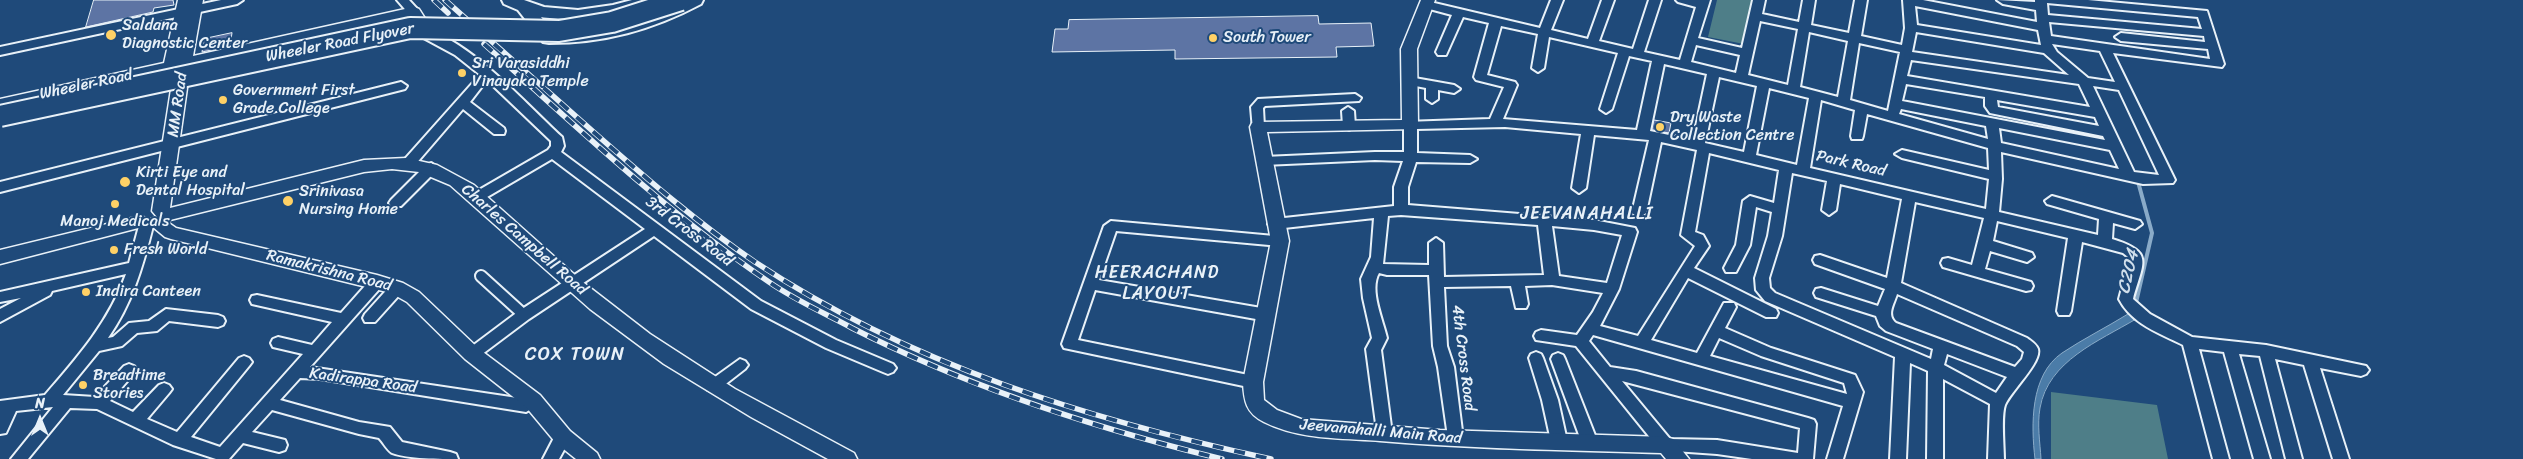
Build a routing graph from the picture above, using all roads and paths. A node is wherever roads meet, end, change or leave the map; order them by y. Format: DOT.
graph roads {
  1 [pos="237,0"];
  2 [pos="402,0"];
  3 [pos="510,0"];
  4 [pos="648,0"];
  5 [pos="662,0"];
  6 [pos="681,0"];
  7 [pos="695,0"];
  8 [pos="1557,0"];
  9 [pos="1608,0"];
  10 [pos="1655,0"];
  11 [pos="1682,0"];
  12 [pos="1759,0"];
  13 [pos="1809,0"];
  14 [pos="1861,0"];
  15 [pos="2003,0"];
  16 [pos="1910,1"];
  17 [pos="1427,2"];
  18 [pos="1704,2"];
  19 [pos="2086,2"];
  20 [pos="2113,3"];
  21 [pos="2138,4"];
  22 [pos="190,5"];
  23 [pos="2162,6"];
  24 [pos="526,9"];
  25 [pos="414,12"];
  26 [pos="1459,12"];
  27 [pos="1756,16"];
  28 [pos="2048,16"];
  29 [pos="1496,21"];
  30 [pos="1804,27"];
  31 [pos="1911,28"];
  32 [pos="418,30"];
  33 [pos="1544,32"];
  34 [pos="2207,33"];
  35 [pos="2122,37"];
  36 [pos="1854,39"];
  37 [pos="1692,40"];
  38 [pos="1592,43"];
  39 [pos="2212,46"];
  40 [pos="2105,49"];
  41 [pos="0,51"];
  42 [pos="1442,52"];
  43 [pos="1631,52"];
  44 [pos="1905,52"];
  45 [pos="1747,53"];
  46 [pos="1659,59"];
  47 [pos="1684,65"];
  48 [pos="1538,68"];
  49 [pos="1714,72"];
  50 [pos="176,73"];
  51 [pos="1741,78"];
  52 [pos="1902,79"];
  53 [pos="481,81"];
  54 [pos="1409,81"];
  55 [pos="2084,81"];
  56 [pos="1764,84"];
  57 [pos="1432,85"];
  58 [pos="401,86"];
  59 [pos="2123,87"];
  60 [pos="1454,89"];
  61 [pos="1793,90"];
  62 [pos="1816,96"];
  63 [pos="1991,96"];
  64 [pos="1355,98"];
  65 [pos="1432,99"];
  66 [pos="462,102"];
  67 [pos="1843,103"];
  68 [pos="0,104"];
  69 [pos="1896,104"];
  70 [pos="1862,108"];
  71 [pos="1606,109"];
  72 [pos="0,110"];
  73 [pos="2098,113"];
  74 [pos="0,116"];
  75 [pos="1893,117"];
  76 [pos="0,120"];
  77 [pos="1992,121"];
  78 [pos="1495,123"];
  79 [pos="1410,125"];
  80 [pos="1258,127"];
  81 [pos="499,131"];
  82 [pos="1588,131"];
  83 [pos="2107,132"];
  84 [pos="1642,134"];
  85 [pos="1656,136"];
  86 [pos="1856,136"];
  87 [pos="166,146"];
  88 [pos="1996,146"];
  89 [pos="2114,146"];
  90 [pos="1701,147"];
  91 [pos="553,153"];
  92 [pos="1902,154"];
  93 [pos="1411,158"];
  94 [pos="1748,158"];
  95 [pos="1470,159"];
  96 [pos="1264,161"];
  97 [pos="408,163"];
  98 [pos="1786,167"];
  99 [pos="432,168"];
  100 [pos="1803,171"];
  101 [pos="1995,176"];
  102 [pos="1834,178"];
  103 [pos="2134,178"];
  104 [pos="0,186"];
  105 [pos="1579,188"];
  106 [pos="1909,196"];
  107 [pos="477,197"];
  108 [pos="2052,201"];
  109 [pos="396,203"];
  110 [pos="1779,209"];
  111 [pos="1401,210"];
  112 [pos="1829,210"];
  113 [pos="1381,212"];
  114 [pos="1639,214"];
  115 [pos="1993,214"];
  116 [pos="2106,216"];
  117 [pos="154,218"];
  118 [pos="1544,221"];
  119 [pos="2135,224"];
  120 [pos="656,228"];
  121 [pos="1278,233"];
  122 [pos="2076,234"];
  123 [pos="2105,242"];
  124 [pos="1436,243"];
  125 [pos="1986,244"];
  126 [pos="2027,256"];
  127 [pos="0,257"];
  128 [pos="1820,260"];
  129 [pos="1948,263"];
  130 [pos="134,267"];
  131 [pos="1375,268"];
  132 [pos="1731,268"];
  133 [pos="1685,270"];
  134 [pos="1978,272"];
  135 [pos="481,276"];
  136 [pos="1436,276"];
  137 [pos="1517,280"];
  138 [pos="1552,280"];
  139 [pos="377,282"];
  140 [pos="60,283"];
  141 [pos="573,284"];
  142 [pos="1091,284"];
  143 [pos="1893,286"];
  144 [pos="2026,286"];
  145 [pos="396,288"];
  146 [pos="1612,288"];
  147 [pos="1763,290"];
  148 [pos="1821,293"];
  149 [pos="0,297"];
  150 [pos="257,300"];
  151 [pos="1752,303"];
  152 [pos="1521,304"];
  153 [pos="1729,307"];
  154 [pos="2064,311"];
  155 [pos="1771,313"];
  156 [pos="1883,313"];
  157 [pos="1267,314"];
  158 [pos="524,315"];
  159 [pos="0,316"];
  160 [pos="370,318"];
  161 [pos="343,319"];
  162 [pos="218,322"];
  163 [pos="1591,329"];
  164 [pos="1716,330"];
  165 [pos="1541,336"];
  166 [pos="1580,341"];
  167 [pos="2190,342"];
  168 [pos="278,344"];
  169 [pos="1642,344"];
  170 [pos="95,346"];
  171 [pos="1940,347"];
  172 [pos="2230,347"];
  173 [pos="314,351"];
  174 [pos="2266,351"];
  175 [pos="472,354"];
  176 [pos="1903,354"];
  177 [pos="1536,358"];
  178 [pos="1558,359"];
  179 [pos="2310,359"];
  180 [pos="1701,360"];
  181 [pos="244,362"];
  182 [pos="740,365"];
  183 [pos="888,368"];
  184 [pos="1936,368"];
  185 [pos="129,370"];
  186 [pos="2361,370"];
  187 [pos="296,372"];
  188 [pos="1605,372"];
  189 [pos="2017,374"];
  190 [pos="1253,382"];
  191 [pos="713,386"];
  192 [pos="164,389"];
  193 [pos="49,401"];
  194 [pos="67,401"];
  195 [pos="533,401"];
  196 [pos="1852,402"];
  197 [pos="1999,402"];
  198 [pos="99,403"];
  199 [pos="268,403"];
  200 [pos="5,406"];
  201 [pos="135,421"];
  202 [pos="0,428"];
  203 [pos="1384,434"];
  204 [pos="240,436"];
  205 [pos="563,437"];
  206 [pos="1455,438"];
  207 [pos="179,440"];
  208 [pos="1560,441"];
  209 [pos="1590,443"];
  210 [pos="1624,444"];
  211 [pos="279,445"];
  212 [pos="1672,452"];
  213 [pos="221,457"];
  214 [pos="19,459"];
  215 [pos="450,459"];
  216 [pos="551,459"];
  217 [pos="590,459"];
  218 [pos="847,459"];
  219 [pos="1647,459"];
  220 [pos="1795,459"];
  221 [pos="1805,459"];
  222 [pos="1835,459"];
  223 [pos="1898,459"];
  224 [pos="1935,459"];
  225 [pos="1996,459"];
  226 [pos="2220,459"];
  227 [pos="2262,459"];
  228 [pos="2294,459"];
  229 [pos="2341,459"];
  1 -- 22 [label="street"];
  2 -- 25 [label="street"];
  3 -- 24 [label="main road"];
  4 -- 24 [label="main road"];
  5 -- 72 [label="main road, Wheeler Road Flyover"];
  6 -- 74 [label="main road, Wheeler Road Flyover, bridge"];
  7 -- 24 [label="main road"];
  8 -- 33 [label="street"];
  9 -- 38 [label="street"];
  10 -- 43 [label="street"];
  11 -- 18 [label="street"];
  12 -- 27 [label="street"];
  13 -- 30 [label="street"];
  14 -- 36 [label="street"];
  15 -- 28 [label="street"];
  16 -- 28 [label="street"];
  16 -- 31 [label="street"];
  17 -- 26 [label="street"];
  17 -- 54 [label="street"];
  18 -- 37 [label="street"];
  19 -- 20 [label="street"];
  19 -- 28 [label="street"];
  20 -- 21 [label="street"];
  21 -- 23 [label="street"];
  22 -- 41 [label="street"];
  22 -- 50 [label="street, MM Road"];
  23 -- 34 [label="street"];
  25 -- 32 [label="street"];
  25 -- 50 [label="street"];
  26 -- 29 [label="street"];
  26 -- 42 [label="street"];
  27 -- 30 [label="street"];
  27 -- 45 [label="street"];
  28 -- 31 [label="street"];
  28 -- 34 [label="street"];
  28 -- 40 [label="street"];
  28 -- 55 [label="street"];
  29 -- 33 [label="street"];
  29 -- 78 [label="street"];
  30 -- 36 [label="street"];
  30 -- 61 [label="street"];
  31 -- 44 [label="street"];
  32 -- 50 [label="street"];
  32 -- 91 [label="street"];
  33 -- 38 [label="street"];
  33 -- 48 [label="street"];
  34 -- 39 [label="street"];
  35 -- 39 [label="street"];
  36 -- 44 [label="street"];
  36 -- 67 [label="street"];
  37 -- 45 [label="street"];
  37 -- 47 [label="street"];
  38 -- 43 [label="street"];
  39 -- 40 [label="street"];
  40 -- 59 [label="street"];
  43 -- 46 [label="street"];
  43 -- 71 [label="street"];
  44 -- 52 [label="street"];
  44 -- 55 [label="street"];
  45 -- 51 [label="street"];
  46 -- 47 [label="street"];
  46 -- 84 [label="street"];
  47 -- 49 [label="street"];
  49 -- 51 [label="street"];
  49 -- 90 [label="street"];
  50 -- 68 [label="street, Wheeler Road"];
  50 -- 76 [label="street, Wheeler Road"];
  50 -- 87 [label="street, MM Road"];
  51 -- 56 [label="street"];
  52 -- 63 [label="street"];
  52 -- 69 [label="street"];
  53 -- 66 [label="street"];
  54 -- 57 [label="street"];
  54 -- 79 [label="street"];
  55 -- 59 [label="street"];
  55 -- 73 [label="street"];
  56 -- 61 [label="street"];
  56 -- 94 [label="street"];
  57 -- 60 [label="street"];
  57 -- 65 [label="street"];
  58 -- 87 [label="street"];
  59 -- 103 [label="street"];
  61 -- 62 [label="street"];
  62 -- 67 [label="street"];
  62 -- 100 [label="street"];
  63 -- 73 [label="street"];
  63 -- 83 [label="street"];
  64 -- 80 [label="street"];
  66 -- 81 [label="street"];
  66 -- 97 [label="street"];
  67 -- 70 [label="street"];
  69 -- 75 [label="street"];
  69 -- 77 [label="street"];
  70 -- 75 [label="street"];
  70 -- 86 [label="street"];
  73 -- 83 [label="street"];
  75 -- 88 [label="street"];
  77 -- 88 [label="street"];
  77 -- 89 [label="street"];
  78 -- 79 [label="street, Park Road"];
  78 -- 82 [label="street, Park Road"];
  79 -- 80 [label="street"];
  79 -- 93 [label="street"];
  80 -- 96 [label="street, Jeevanahalli Main Road"];
  82 -- 84 [label="street, Park Road"];
  82 -- 105 [label="street"];
  83 -- 89 [label="street"];
  84 -- 85 [label="street, Park Road"];
  85 -- 90 [label="street, Park Road"];
  85 -- 114 [label="street"];
  87 -- 104 [label="street"];
  87 -- 117 [label="street, MM Road"];
  88 -- 101 [label="street"];
  88 -- 103 [label="street"];
  89 -- 103 [label="street"];
  90 -- 94 [label="street, Park Road"];
  90 -- 133 [label="street"];
  91 -- 107 [label="street"];
  91 -- 120 [label="street, 3rd Cross Road"];
  92 -- 101 [label="street"];
  93 -- 95 [label="street"];
  93 -- 96 [label="street"];
  93 -- 111 [label="street"];
  94 -- 98 [label="street, Park Road"];
  96 -- 121 [label="street, Jeevanahalli Main Road"];
  97 -- 99 [label="street, Charles Campbell Road"];
  97 -- 117 [label="street, Charles Campbell Road"];
  98 -- 100 [label="street, Park Road"];
  98 -- 110 [label="street"];
  99 -- 107 [label="street, Charles Campbell Road"];
  99 -- 109 [label="street"];
  100 -- 102 [label="street, Park Road"];
  101 -- 115 [label="street"];
  102 -- 106 [label="street, Park Road"];
  102 -- 112 [label="street"];
  106 -- 115 [label="street, Park Road"];
  106 -- 143 [label="street"];
  107 -- 141 [label="street, Charles Campbell Road"];
  108 -- 116 [label="street"];
  110 -- 132 [label="street"];
  110 -- 147 [label="street"];
  111 -- 113 [label="street"];
  111 -- 118 [label="street"];
  113 -- 121 [label="street"];
  113 -- 131 [label="street"];
  115 -- 122 [label="street, Park Road"];
  115 -- 125 [label="street"];
  116 -- 119 [label="street"];
  116 -- 123 [label="street"];
  117 -- 127 [label="street, Charles Campbell Road"];
  117 -- 130 [label="street"];
  117 -- 139 [label="street, Ramakrishna Road"];
  118 -- 138 [label="street"];
  118 -- 146 [label="street"];
  120 -- 141 [label="street"];
  120 -- 183 [label="street, 3rd Cross Road"];
  121 -- 142 [label="street"];
  121 -- 157 [label="street, Jeevanahalli Main Road"];
  122 -- 123 [label="street, Park Road"];
  122 -- 154 [label="street"];
  123 -- 167 [label="street, Park Road"];
  124 -- 136 [label="street, 4th Cross Road"];
  125 -- 126 [label="street"];
  125 -- 134 [label="street"];
  128 -- 143 [label="street"];
  129 -- 134 [label="street"];
  130 -- 140 [label="street"];
  130 -- 170 [label="street"];
  131 -- 136 [label="street"];
  131 -- 203 [label="street"];
  133 -- 151 [label="street"];
  133 -- 169 [label="street"];
  134 -- 144 [label="street"];
  135 -- 158 [label="street"];
  136 -- 137 [label="street"];
  136 -- 206 [label="street, 4th Cross Road"];
  137 -- 138 [label="street"];
  137 -- 152 [label="street"];
  138 -- 146 [label="street"];
  139 -- 145 [label="street, Ramakrishna Road"];
  139 -- 161 [label="street"];
  140 -- 149 [label="street"];
  140 -- 159 [label="street"];
  141 -- 158 [label="street"];
  141 -- 191 [label="street, Charles Campbell Road"];
  142 -- 157 [label="street"];
  142 -- 190 [label="street"];
  143 -- 156 [label="street"];
  143 -- 189 [label="street"];
  145 -- 160 [label="street"];
  145 -- 175 [label="street, Ramakrishna Road"];
  146 -- 163 [label="street"];
  147 -- 151 [label="street"];
  147 -- 176 [label="street"];
  148 -- 156 [label="street"];
  150 -- 161 [label="street"];
  151 -- 155 [label="street"];
  153 -- 164 [label="street"];
  156 -- 171 [label="street"];
  157 -- 190 [label="street, Jeevanahalli Main Road"];
  158 -- 175 [label="street"];
  161 -- 173 [label="street"];
  162 -- 170 [label="street"];
  163 -- 166 [label="street"];
  163 -- 169 [label="street"];
  164 -- 180 [label="street"];
  164 -- 196 [label="street"];
  165 -- 166 [label="street"];
  166 -- 188 [label="street"];
  167 -- 172 [label="street"];
  167 -- 226 [label="street"];
  168 -- 173 [label="street"];
  169 -- 180 [label="street"];
  170 -- 193 [label="street"];
  171 -- 184 [label="street"];
  171 -- 189 [label="street"];
  172 -- 174 [label="street"];
  172 -- 227 [label="street"];
  173 -- 187 [label="street"];
  174 -- 179 [label="street"];
  174 -- 228 [label="street"];
  175 -- 195 [label="street, Ramakrishna Road"];
  176 -- 184 [label="street"];
  176 -- 223 [label="street"];
  177 -- 208 [label="street"];
  178 -- 209 [label="street"];
  179 -- 186 [label="street"];
  179 -- 229 [label="street"];
  180 -- 196 [label="street"];
  181 -- 207 [label="street"];
  182 -- 191 [label="street"];
  184 -- 197 [label="street"];
  184 -- 224 [label="street"];
  185 -- 198 [label="street"];
  187 -- 195 [label="street, Kadirappa Road"];
  187 -- 199 [label="street, Kadirappa Road"];
  188 -- 212 [label="street"];
  188 -- 221 [label="street"];
  189 -- 197 [label="street"];
  190 -- 203 [label="street, Jeevanahalli Main Road"];
  191 -- 218 [label="street, Charles Campbell Road"];
  192 -- 201 [label="street"];
  193 -- 194 [label="street, Kadirappa Road"];
  193 -- 200 [label="street, Kadirappa Road"];
  194 -- 198 [label="street, Kadirappa Road"];
  194 -- 214 [label="street"];
  195 -- 205 [label="street, Ramakrishna Road"];
  196 -- 222 [label="street"];
  197 -- 225 [label="street"];
  198 -- 201 [label="street, Kadirappa Road"];
  199 -- 204 [label="street, Kadirappa Road"];
  199 -- 215 [label="street"];
  200 -- 202 [label="street"];
  201 -- 207 [label="street, Kadirappa Road"];
  203 -- 206 [label="street, Jeevanahalli Main Road"];
  204 -- 211 [label="street"];
  204 -- 213 [label="street, Kadirappa Road"];
  205 -- 216 [label="street"];
  205 -- 217 [label="street, Ramakrishna Road"];
  206 -- 208 [label="street, Jeevanahalli Main Road"];
  207 -- 213 [label="street, Kadirappa Road"];
  208 -- 209 [label="street, Jeevanahalli Main Road"];
  209 -- 210 [label="street, Jeevanahalli Main Road"];
  210 -- 212 [label="street, Jeevanahalli Main Road"];
  210 -- 219 [label="street"];
  212 -- 220 [label="street"];
}
